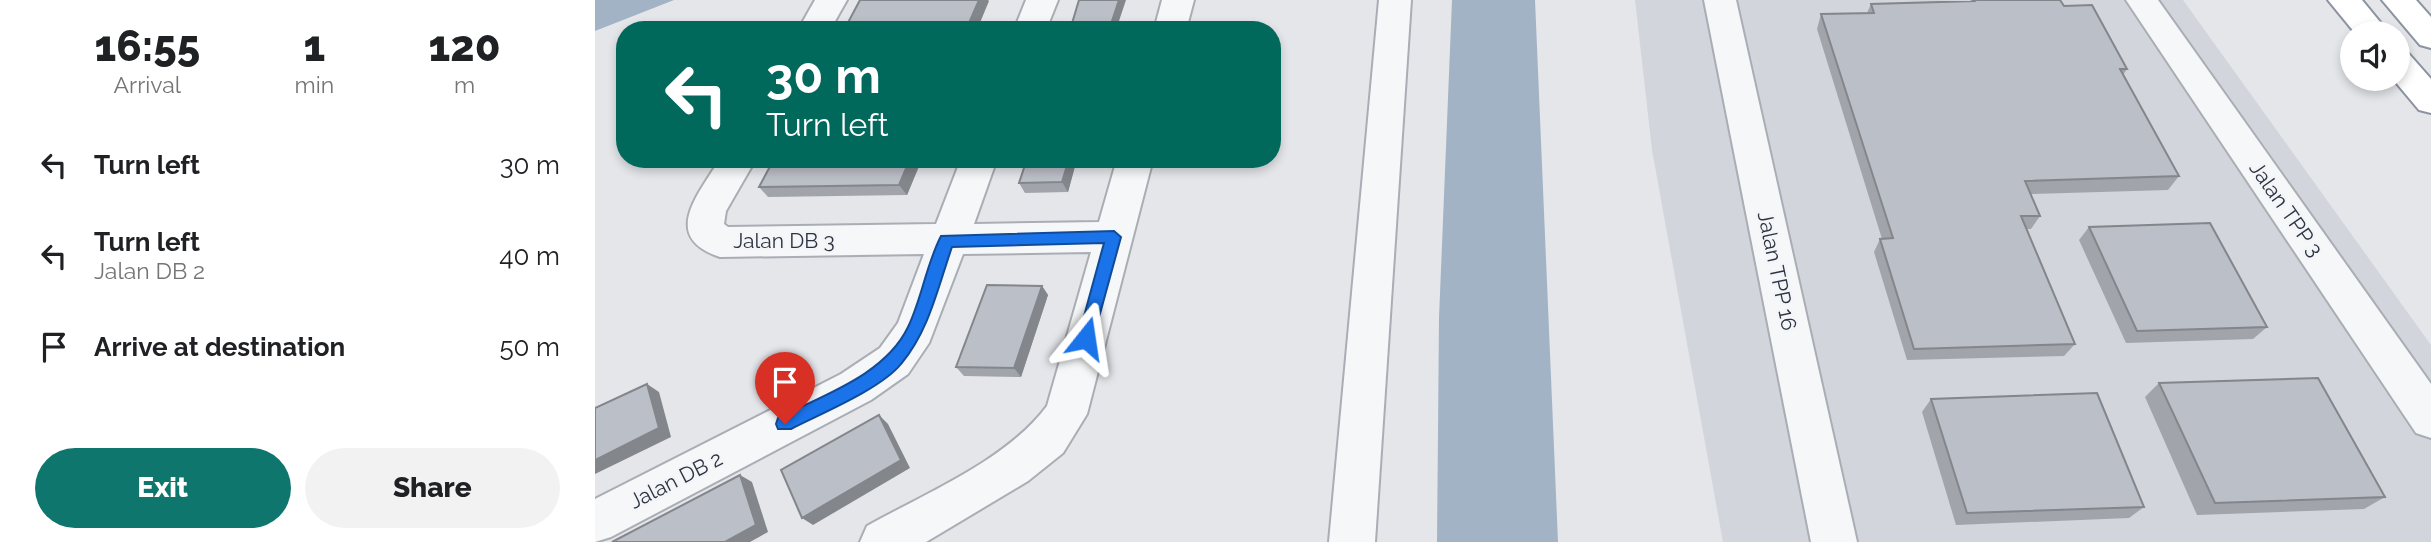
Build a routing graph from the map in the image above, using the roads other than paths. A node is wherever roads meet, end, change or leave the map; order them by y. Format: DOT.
graph roads {
  1 [pos="831,0"];
  2 [pos="1042,0"];
  3 [pos="1178,0"];
  4 [pos="1395,0"];
  5 [pos="1720,0"];
  6 [pos="2142,0"];
  7 [pos="2344,0"];
  8 [pos="2398,0"];
  9 [pos="819,21"];
  10 [pos="1034,21"];
  11 [pos="1172,21"];
  12 [pos="2362,21"];
  13 [pos="2431,37"];
  14 [pos="2410,77"];
  15 [pos="2431,101"];
  16 [pos="733,168"];
  17 [pos="975,168"];
  18 [pos="1133,168"];
  19 [pos="1114,237"];
  20 [pos="946,241"];
  21 [pos="2431,419"];
  22 [pos="595,522"];
  23 [pos="883,542"];
  24 [pos="1352,542"];
  25 [pos="1834,542"];
  1 -- 9 [label="street"];
  2 -- 10 [label="street"];
  3 -- 11 [label="street"];
  4 -- 24 [label="street"];
  5 -- 25 [label="street, Jalan TPP 16"];
  6 -- 21 [label="street, Jalan TPP 3"];
  7 -- 12 [label="highway"];
  8 -- 13 [label="highway"];
  14 -- 15 [label="highway"];
  16 -- 20 [label="street, Jalan DB 3"];
  17 -- 20 [label="street, Jalan DB 2"];
  18 -- 19 [label="street"];
  19 -- 20 [label="street"];
  19 -- 23 [label="street"];
  20 -- 22 [label="street, Jalan DB 2"];
}
